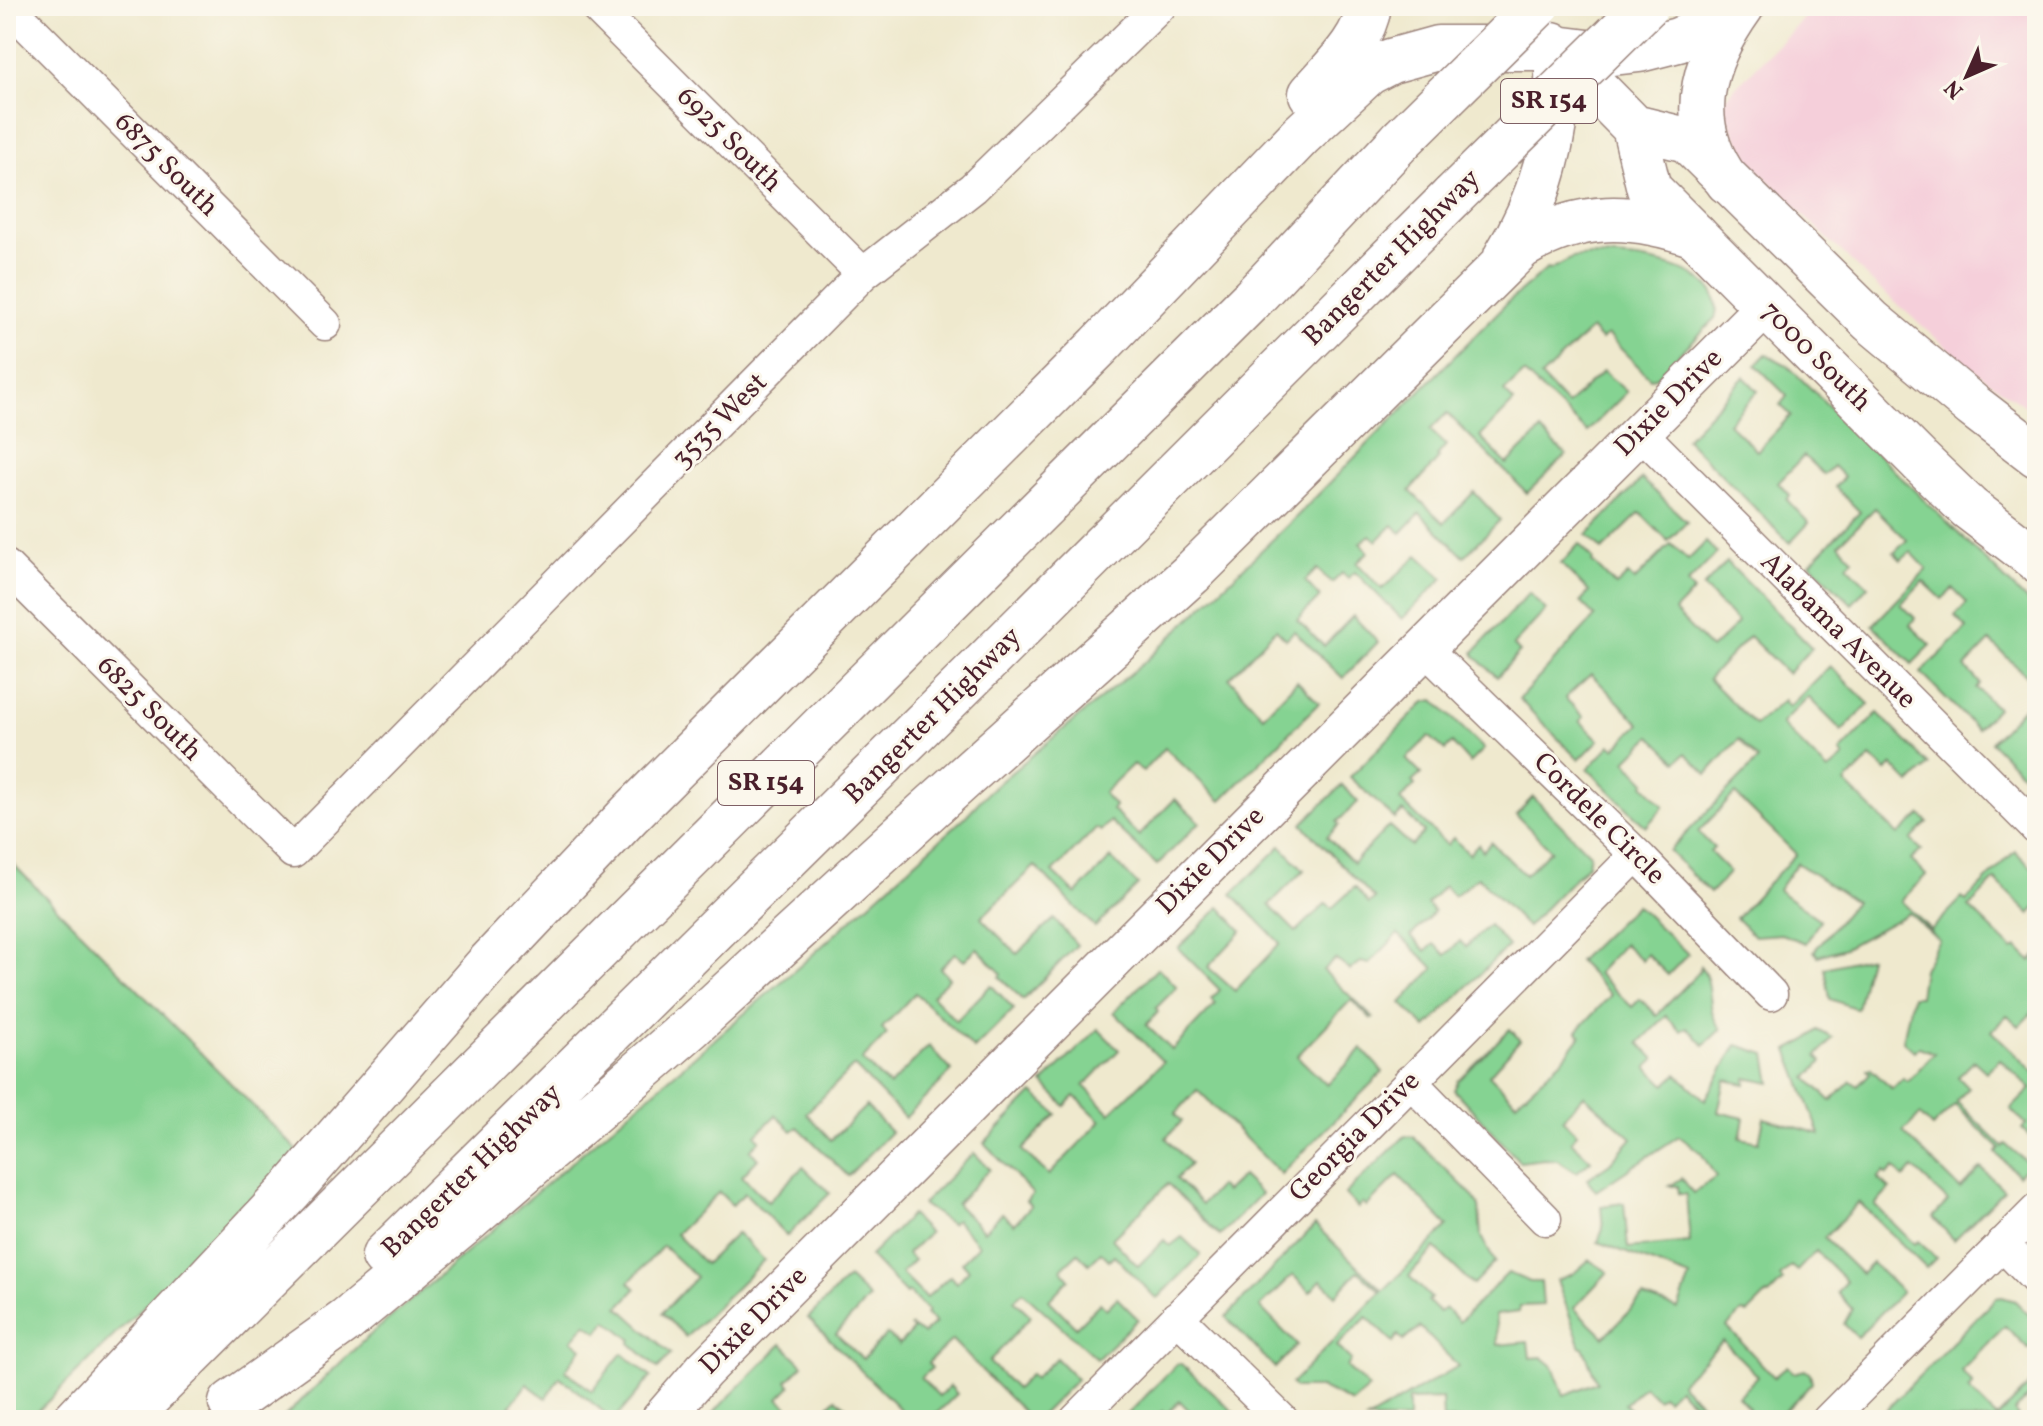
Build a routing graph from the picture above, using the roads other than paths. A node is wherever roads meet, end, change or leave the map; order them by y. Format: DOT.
graph roads {
  1 [pos="8,6"];
  2 [pos="595,6"];
  3 [pos="1160,6"];
  4 [pos="1369,6"];
  5 [pos="1513,6"];
  6 [pos="1537,6"];
  7 [pos="1646,6"];
  8 [pos="1740,6"];
  9 [pos="1554,27"];
  10 [pos="1634,127"];
  11 [pos="1728,182"];
  12 [pos="1255,184"];
  13 [pos="1695,235"];
  14 [pos="1492,273"];
  15 [pos="863,274"];
  16 [pos="1766,306"];
  17 [pos="325,324"];
  18 [pos="1640,432"];
  19 [pos="2037,455"];
  20 [pos="2037,560"];
  21 [pos="6,566"];
  22 [pos="1424,648"];
  23 [pos="2037,829"];
  24 [pos="293,852"];
  25 [pos="1636,855"];
  26 [pos="1771,994"];
  27 [pos="1410,1081"];
  28 [pos="2037,1210"];
  29 [pos="1545,1219"];
  30 [pos="2002,1244"];
  31 [pos="2037,1280"];
  32 [pos="1177,1317"];
  33 [pos="223,1412"];
  34 [pos="75,1420"];
  35 [pos="125,1420"];
  36 [pos="661,1420"];
  37 [pos="1076,1420"];
  38 [pos="1282,1420"];
  39 [pos="1828,1420"];
  1 -- 17 [label="street, 6875 South"];
  2 -- 15 [label="street, 6925 South"];
  3 -- 15 [label="street, 3535 West"];
  4 -- 12 [label="main road"];
  5 -- 9 [label="main road"];
  6 -- 35 [label="main road, SR 154, bridge"];
  7 -- 33 [label="main road, Bangerter Highway / SR 154, bridge"];
  8 -- 9 [label="main road"];
  8 -- 11 [label="main road"];
  9 -- 10 [label="main road"];
  9 -- 12 [label="main road"];
  9 -- 14 [label="main road"];
  10 -- 11 [label="main road"];
  10 -- 13 [label="main road, 7000 South"];
  11 -- 19 [label="main road"];
  12 -- 34 [label="main road"];
  13 -- 14 [label="main road"];
  13 -- 16 [label="main road, 7000 South"];
  14 -- 33 [label="main road"];
  15 -- 24 [label="street, 3535 West"];
  16 -- 18 [label="street, Dixie Drive"];
  16 -- 20 [label="main road, 7000 South"];
  18 -- 22 [label="street, Dixie Drive"];
  18 -- 23 [label="street, Alabama Avenue"];
  21 -- 24 [label="street, 6825 South"];
  22 -- 25 [label="street, Cordele Circle"];
  22 -- 36 [label="street, Dixie Drive"];
  25 -- 26 [label="street, Cordele Circle"];
  25 -- 27 [label="street, Georgia Drive"];
  27 -- 29 [label="street"];
  27 -- 32 [label="street, Georgia Drive"];
  28 -- 30 [label="street"];
  30 -- 31 [label="street"];
  30 -- 39 [label="street"];
  32 -- 37 [label="street, Georgia Drive"];
  32 -- 38 [label="street"];
}
